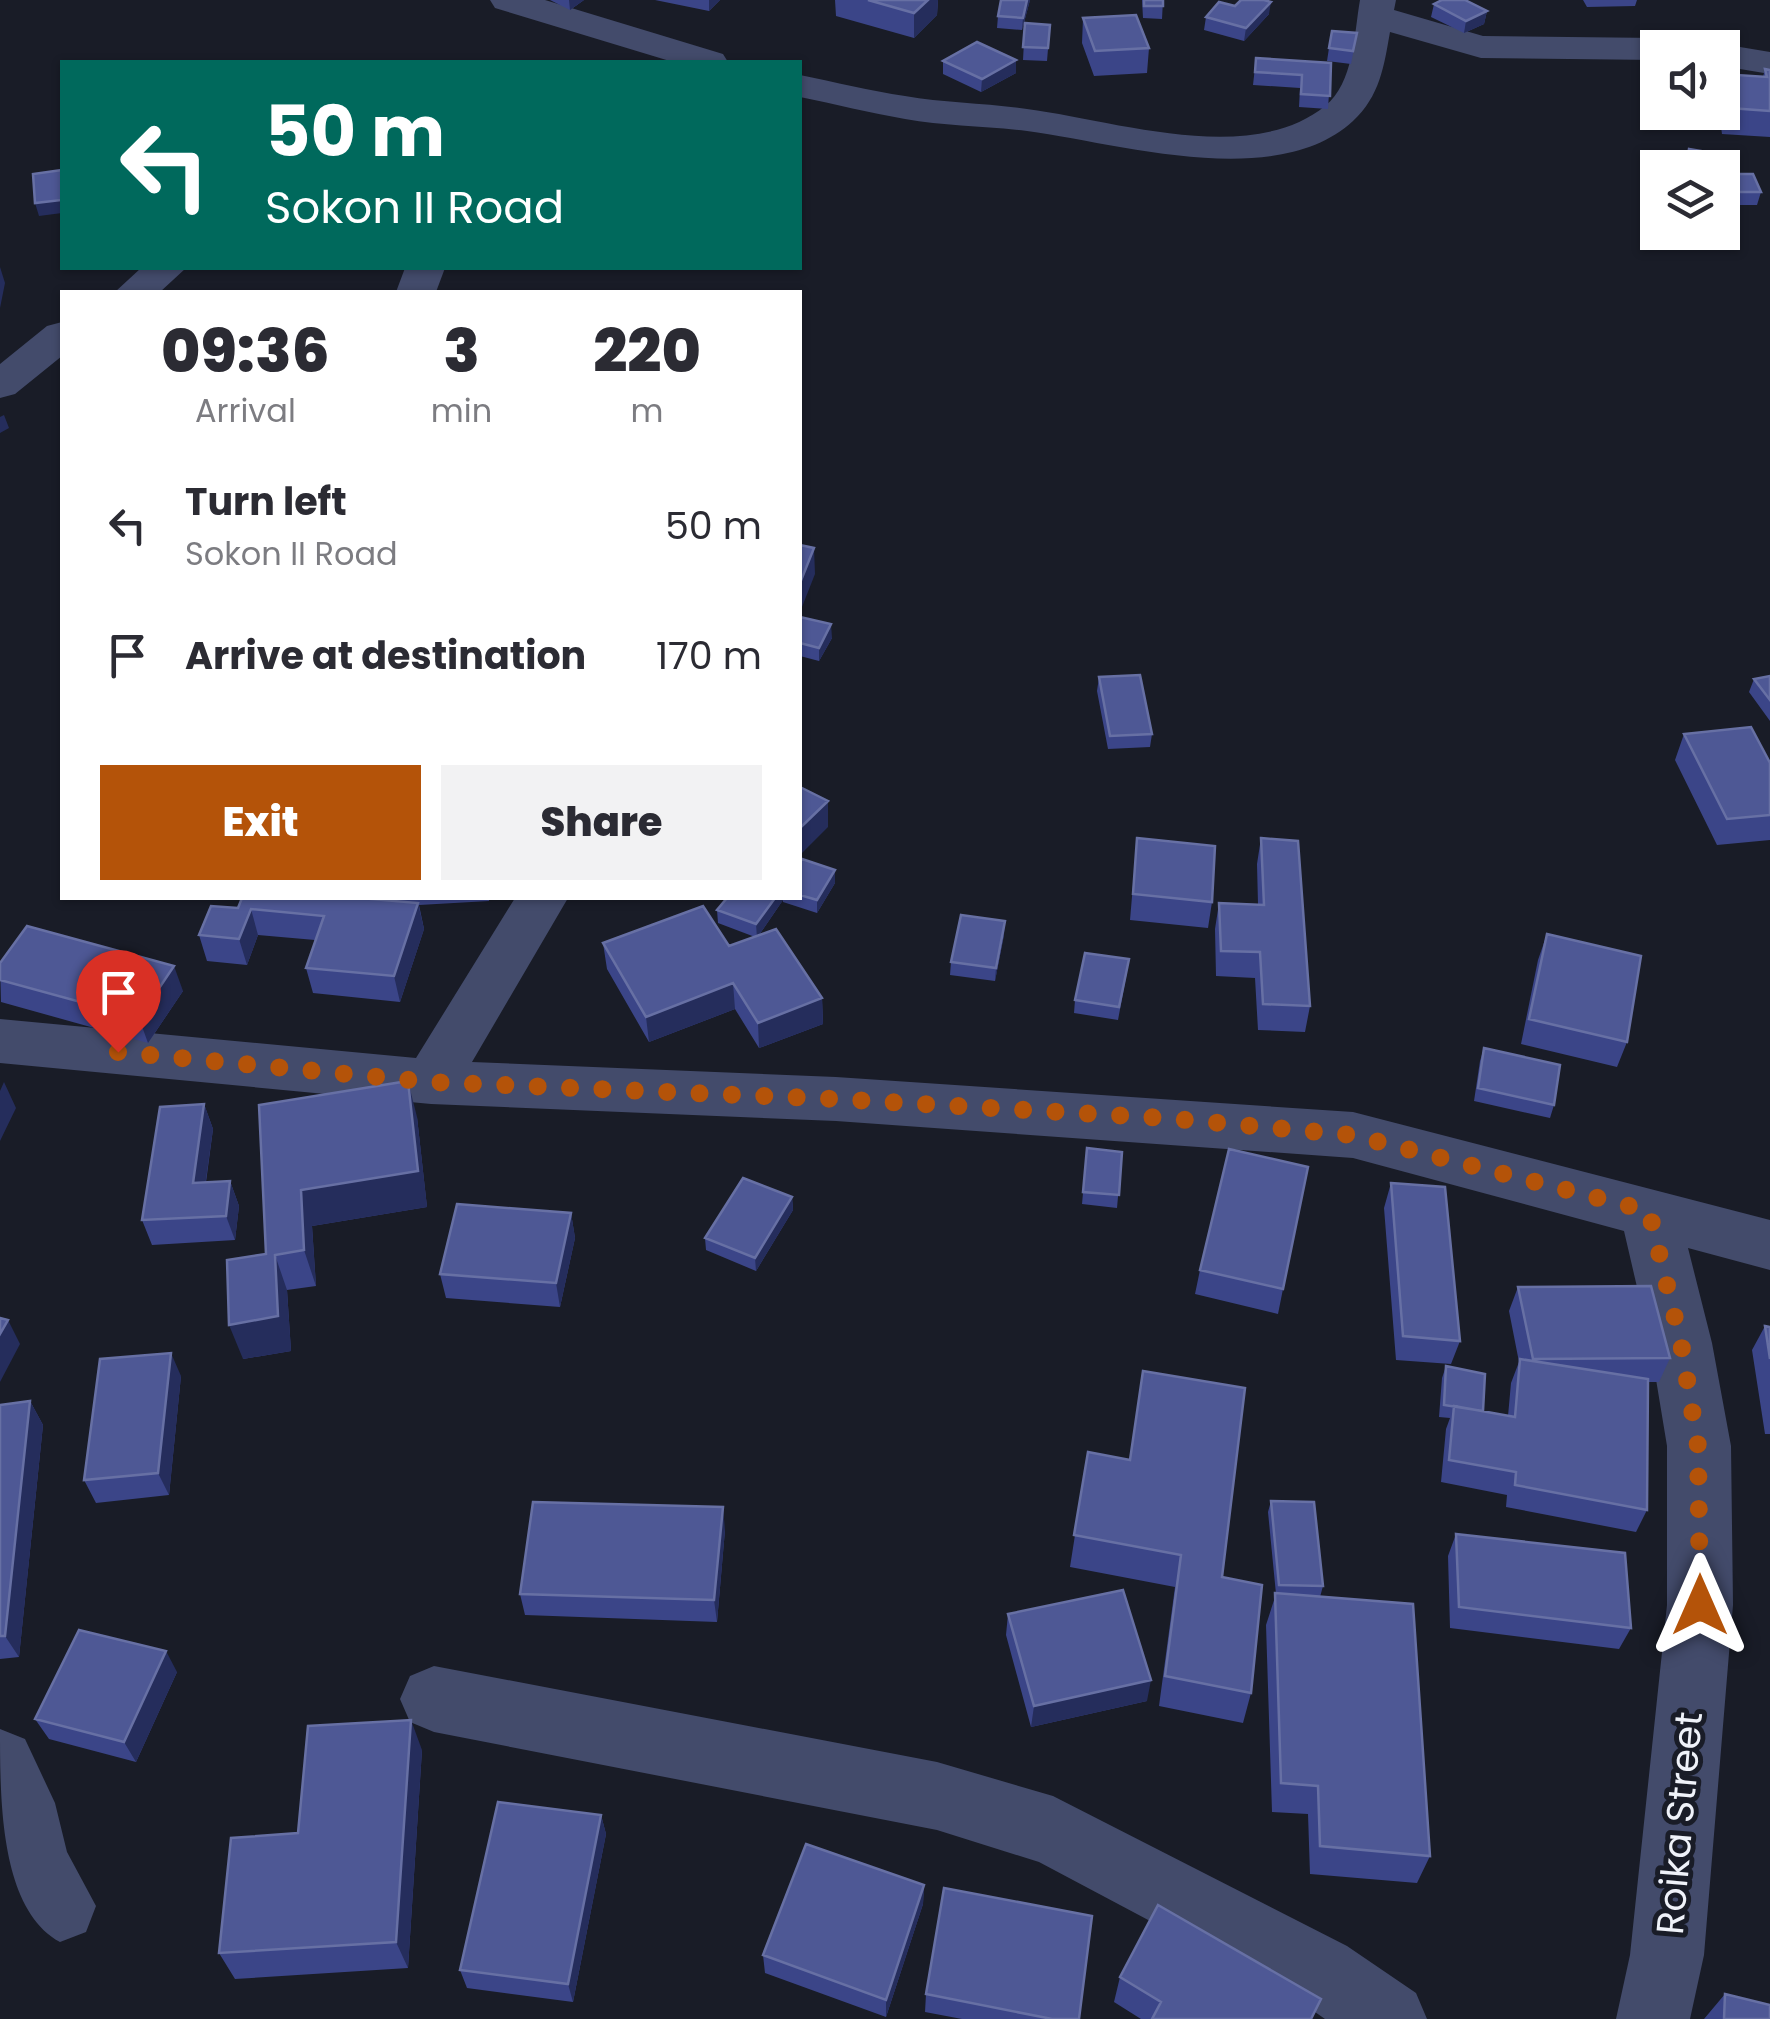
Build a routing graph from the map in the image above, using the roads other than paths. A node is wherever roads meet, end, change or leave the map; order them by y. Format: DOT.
graph roads {
  1 [pos="508,0"];
  2 [pos="1378,8"];
  3 [pos="1640,49"];
  4 [pos="1740,58"];
  5 [pos="703,60"];
  6 [pos="1770,62"];
  7 [pos="802,86"];
  8 [pos="163,270"];
  9 [pos="138,290"];
  10 [pos="60,338"];
  11 [pos="0,385"];
  12 [pos="541,900"];
  13 [pos="0,1041"];
  14 [pos="431,1082"];
  15 [pos="1649,1211"];
  16 [pos="1770,1245"];
  17 [pos="434,1699"];
  18 [pos="0,1763"];
  19 [pos="60,1906"];
  20 [pos="1390,2019"];
  21 [pos="1653,2019"];
  1 -- 5 [label="street"];
  2 -- 3 [label="street"];
  2 -- 7 [label="street"];
  4 -- 6 [label="street"];
  8 -- 9 [label="street"];
  10 -- 11 [label="street"];
  12 -- 14 [label="street"];
  13 -- 14 [label="street"];
  14 -- 15 [label="street"];
  15 -- 16 [label="street"];
  15 -- 21 [label="street, Roika Street"];
  17 -- 20 [label="street"];
  18 -- 19 [label="street"];
}
